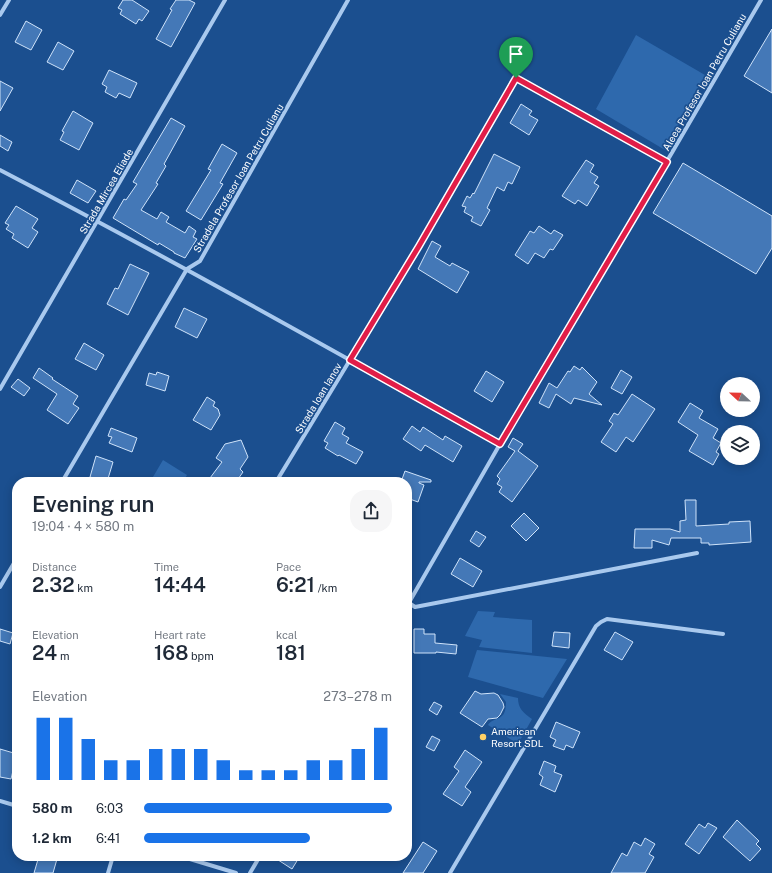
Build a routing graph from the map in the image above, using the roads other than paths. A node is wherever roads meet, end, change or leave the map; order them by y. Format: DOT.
graph roads {
  1 [pos="9,0"];
  2 [pos="225,0"];
  3 [pos="348,0"];
  4 [pos="760,0"];
  5 [pos="0,15"];
  6 [pos="667,162"];
  7 [pos="0,170"];
  8 [pos="98,221"];
  9 [pos="187,269"];
  10 [pos="350,360"];
  11 [pos="0,389"];
  12 [pos="500,444"];
  13 [pos="65,477"];
  14 [pos="279,477"];
  15 [pos="697,553"];
  16 [pos="12,567"];
  17 [pos="0,587"];
  18 [pos="412,598"];
  19 [pos="412,606"];
  20 [pos="722,634"];
  21 [pos="0,801"];
  22 [pos="12,805"];
  23 [pos="112,861"];
  24 [pos="196,861"];
  25 [pos="257,861"];
  26 [pos="108,873"];
  27 [pos="236,873"];
  28 [pos="250,873"];
  29 [pos="450,873"];
  1 -- 5 [label="street"];
  2 -- 8 [label="street, Strada Mircea Eliade"];
  3 -- 9 [label="street, Stradela Profesor Ioan Petru Culianu"];
  4 -- 6 [label="street, Aleea Profesor Ioan Petru Culianu"];
  6 -- 10 [label="street, Strada Ioan Ianov"];
  6 -- 12 [label="street, Aleea Profesor Ioan Petru Culianu"];
  7 -- 8 [label="street"];
  8 -- 9 [label="street"];
  8 -- 11 [label="street, Strada Mircea Eliade"];
  9 -- 10 [label="street"];
  9 -- 13 [label="street, Stradela Profesor Ioan Petru Culianu"];
  10 -- 12 [label="street"];
  10 -- 14 [label="street, Strada Ioan Ianov"];
  12 -- 18 [label="street, Aleea Profesor Ioan Petru Culianu"];
  15 -- 19 [label="street"];
  16 -- 17 [label="street"];
  20 -- 29 [label="street"];
  21 -- 22 [label="street"];
  23 -- 26 [label="street"];
  24 -- 27 [label="street"];
  25 -- 28 [label="street"];
}
